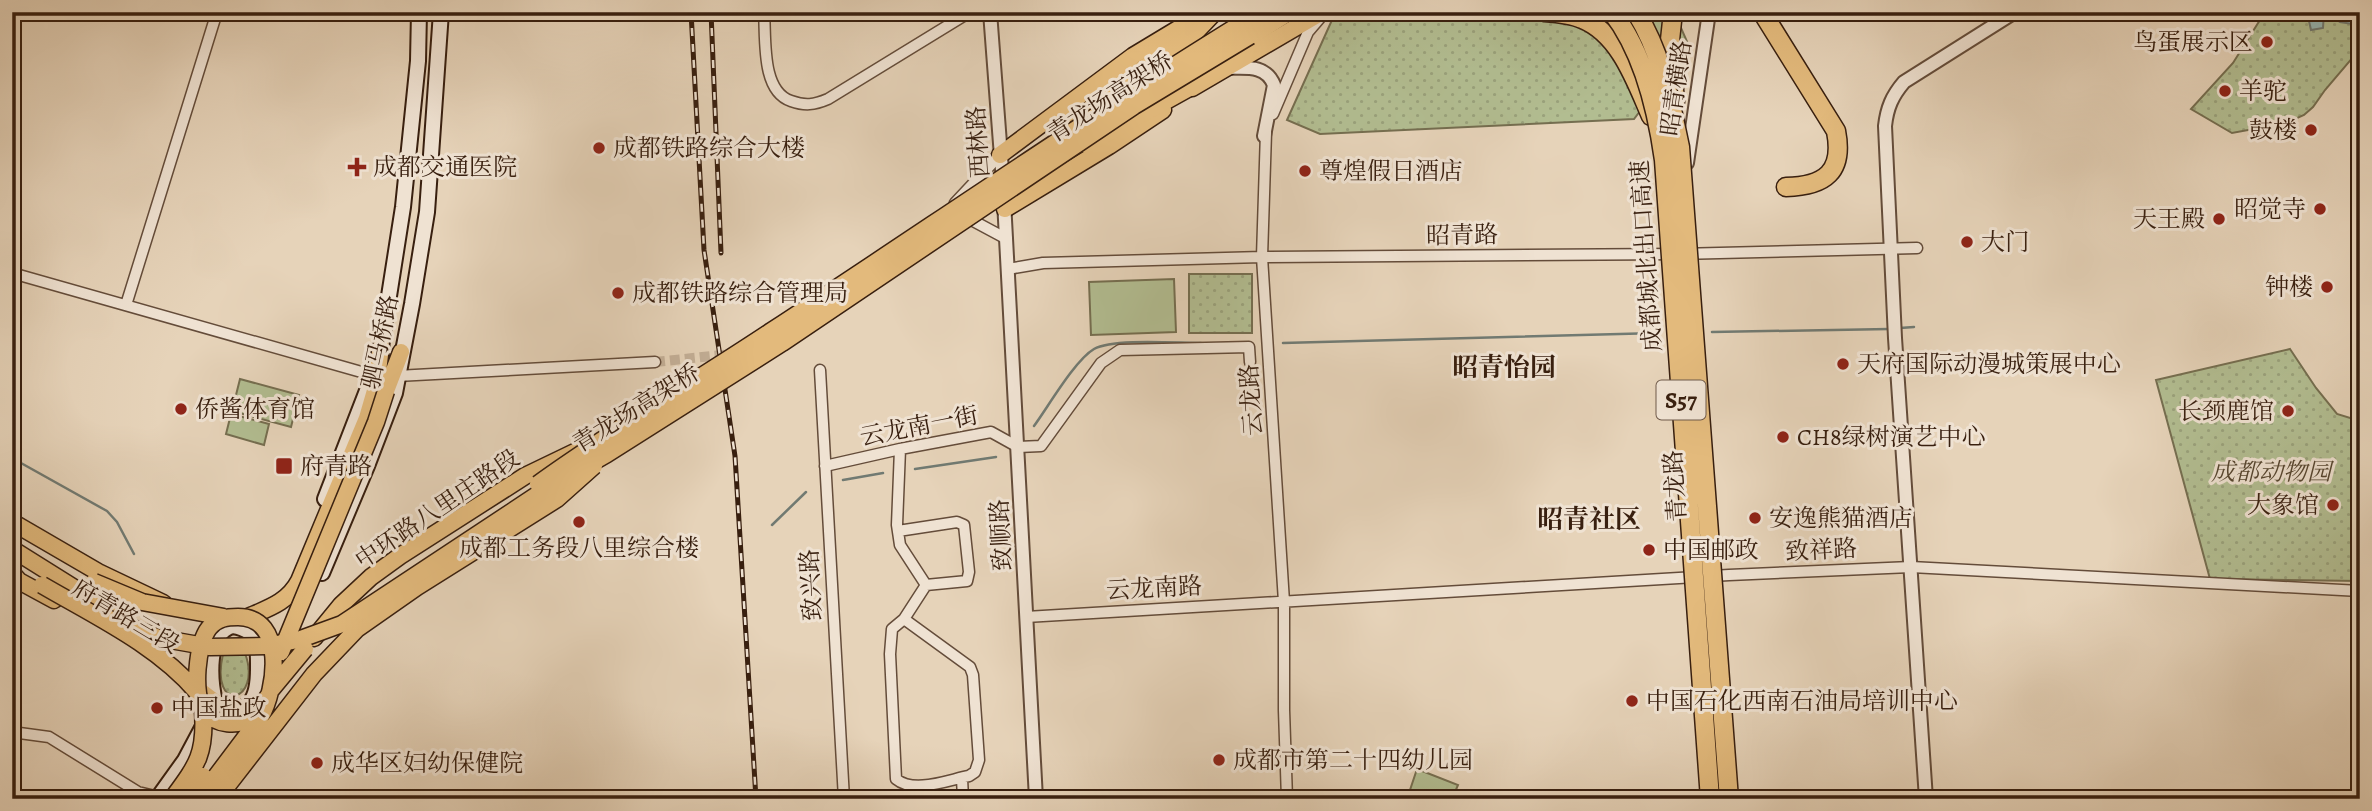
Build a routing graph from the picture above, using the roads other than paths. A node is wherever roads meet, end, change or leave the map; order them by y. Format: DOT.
graph roads {
  1 [pos="217,12"];
  2 [pos="419,12"];
  3 [pos="442,12"];
  4 [pos="764,12"];
  5 [pos="970,12"];
  6 [pos="990,12"];
  7 [pos="1206,12"];
  8 [pos="1215,12"];
  9 [pos="1259,12"];
  10 [pos="1288,12"];
  11 [pos="1323,12"];
  12 [pos="1544,12"];
  13 [pos="1612,12"];
  14 [pos="1636,12"];
  15 [pos="1673,12"];
  16 [pos="1709,12"];
  17 [pos="1762,12"];
  18 [pos="2015,12"];
  19 [pos="1246,29"];
  20 [pos="1225,68"];
  21 [pos="1202,81"];
  22 [pos="1264,136"];
  23 [pos="1661,136"];
  24 [pos="1680,147"];
  25 [pos="1000,155"];
  26 [pos="1024,172"];
  27 [pos="1786,187"];
  28 [pos="1684,198"];
  29 [pos="950,209"];
  30 [pos="1005,209"];
  31 [pos="1007,239"];
  32 [pos="1917,248"];
  33 [pos="1890,249"];
  34 [pos="1679,254"];
  35 [pos="1262,257"];
  36 [pos="1008,269"];
  37 [pos="12,273"];
  38 [pos="125,305"];
  39 [pos="381,347"];
  40 [pos="401,352"];
  41 [pos="753,352"];
  42 [pos="655,362"];
  43 [pos="1250,362"];
  44 [pos="820,370"];
  45 [pos="397,376"];
  46 [pos="378,384"];
  47 [pos="1018,447"];
  48 [pos="602,448"];
  49 [pos="900,449"];
  50 [pos="825,466"];
  51 [pos="12,522"];
  52 [pos="898,531"];
  53 [pos="12,533"];
  54 [pos="12,549"];
  55 [pos="12,560"];
  56 [pos="1911,567"];
  57 [pos="12,568"];
  58 [pos="12,573"];
  59 [pos="1703,577"];
  60 [pos="926,585"];
  61 [pos="2360,591"];
  62 [pos="1284,601"];
  63 [pos="1026,617"];
  64 [pos="904,619"];
  65 [pos="234,624"];
  66 [pos="273,670"];
  67 [pos="197,692"];
  68 [pos="263,693"];
  69 [pos="209,706"];
  70 [pos="12,732"];
  71 [pos="961,778"];
  72 [pos="163,798"];
  73 [pos="186,799"];
  74 [pos="199,799"];
  75 [pos="217,799"];
  76 [pos="224,799"];
  77 [pos="844,799"];
  78 [pos="963,799"];
  79 [pos="1037,799"];
  80 [pos="1287,799"];
  81 [pos="1710,799"];
  82 [pos="1720,799"];
  83 [pos="1729,799"];
  84 [pos="1926,799"];
  1 -- 38 [label="street"];
  2 -- 39 [label="main road, 驷马桥路"];
  3 -- 40 [label="main road, 驷马桥路"];
  4 -- 5 [label="street"];
  6 -- 25 [label="street, 西林路"];
  7 -- 25 [label="main road"];
  8 -- 26 [label="main road, bridge"];
  9 -- 19 [label="highway"];
  10 -- 19 [label="highway"];
  11 -- 20 [label="main road"];
  11 -- 22 [label="street, 云龙路"];
  12 -- 23 [label="highway, bridge"];
  13 -- 23 [label="highway, 成都城北出口高速 / S57, bridge"];
  14 -- 24 [label="highway, 成都城北出口高速 / S57, bridge"];
  15 -- 24 [label="highway, bridge"];
  16 -- 28 [label="street, 昭青横路"];
  17 -- 27 [label="highway"];
  18 -- 33 [label="street"];
  19 -- 26 [label="main road, 青龙场高架桥, bridge"];
  20 -- 21 [label="main road"];
  20 -- 22 [label="street"];
  21 -- 26 [label="main road, bridge"];
  21 -- 30 [label="main road"];
  22 -- 35 [label="street, 云龙路"];
  23 -- 81 [label="highway, 成都城北出口高速 / S57, bridge"];
  24 -- 28 [label="highway, 成都城北出口高速 / S57, bridge"];
  25 -- 29 [label="street"];
  25 -- 30 [label="street, 西林路"];
  26 -- 48 [label="main road, 青龙场高架桥, bridge"];
  28 -- 34 [label="street, 昭青横路"];
  28 -- 83 [label="highway, 成都城北出口高速 / S57, bridge"];
  29 -- 31 [label="street"];
  29 -- 41 [label="street"];
  30 -- 31 [label="street, 西林路"];
  31 -- 36 [label="street, 西林路"];
  32 -- 33 [label="street, 昭青路"];
  33 -- 34 [label="street, 昭青路"];
  33 -- 56 [label="street"];
  34 -- 35 [label="street, 昭青路"];
  34 -- 59 [label="street, 青龙路"];
  35 -- 36 [label="street, 昭青路"];
  35 -- 62 [label="street, 云龙路"];
  36 -- 47 [label="street, 致顺路"];
  37 -- 38 [label="street"];
  38 -- 46 [label="street"];
  39 -- 46 [label="main road"];
  40 -- 45 [label="main road, 驷马桥路"];
  40 -- 46 [label="main road"];
  42 -- 45 [label="street"];
  43 -- 47 [label="street"];
  44 -- 50 [label="street, 致兴路"];
  45 -- 65 [label="main road, 驷马桥路"];
  46 -- 65 [label="main road"];
  46 -- 66 [label="main road, bridge"];
  47 -- 49 [label="street, 云龙南一街"];
  47 -- 63 [label="street, 致顺路"];
  48 -- 54 [label="main road, 青龙场高架桥, bridge"];
  48 -- 55 [label="main road, 青龙场高架桥, bridge"];
  48 -- 73 [label="main road, 中环路八里庄路段, bridge"];
  48 -- 75 [label="main road, bridge"];
  49 -- 50 [label="street, 云龙南一街"];
  49 -- 52 [label="street"];
  50 -- 77 [label="street, 致兴路"];
  51 -- 65 [label="main road, 府青路三段"];
  52 -- 60 [label="street"];
  52 -- 60 [label="street"];
  53 -- 65 [label="main road, bridge"];
  56 -- 59 [label="street, 致祥路"];
  56 -- 61 [label="street, 致祥路"];
  56 -- 84 [label="street"];
  57 -- 67 [label="main road, bridge"];
  58 -- 69 [label="main road, 府青路三段"];
  59 -- 62 [label="street, 致祥路"];
  59 -- 82 [label="street, 青龙路"];
  60 -- 64 [label="street"];
  62 -- 63 [label="street, 云龙南路"];
  62 -- 80 [label="street, 云龙路"];
  63 -- 79 [label="street, 致顺路"];
  64 -- 71 [label="street"];
  64 -- 71 [label="street"];
  65 -- 66 [label="main road, bridge"];
  65 -- 67 [label="main road, bridge"];
  65 -- 68 [label="main road"];
  65 -- 69 [label="main road"];
  66 -- 68 [label="main road, bridge"];
  67 -- 69 [label="main road, bridge"];
  68 -- 69 [label="main road, 府青路三段, bridge"];
  68 -- 74 [label="main road, bridge"];
  68 -- 76 [label="main road"];
  69 -- 72 [label="main road, bridge"];
  70 -- 72 [label="street"];
  71 -- 78 [label="street"];
}
